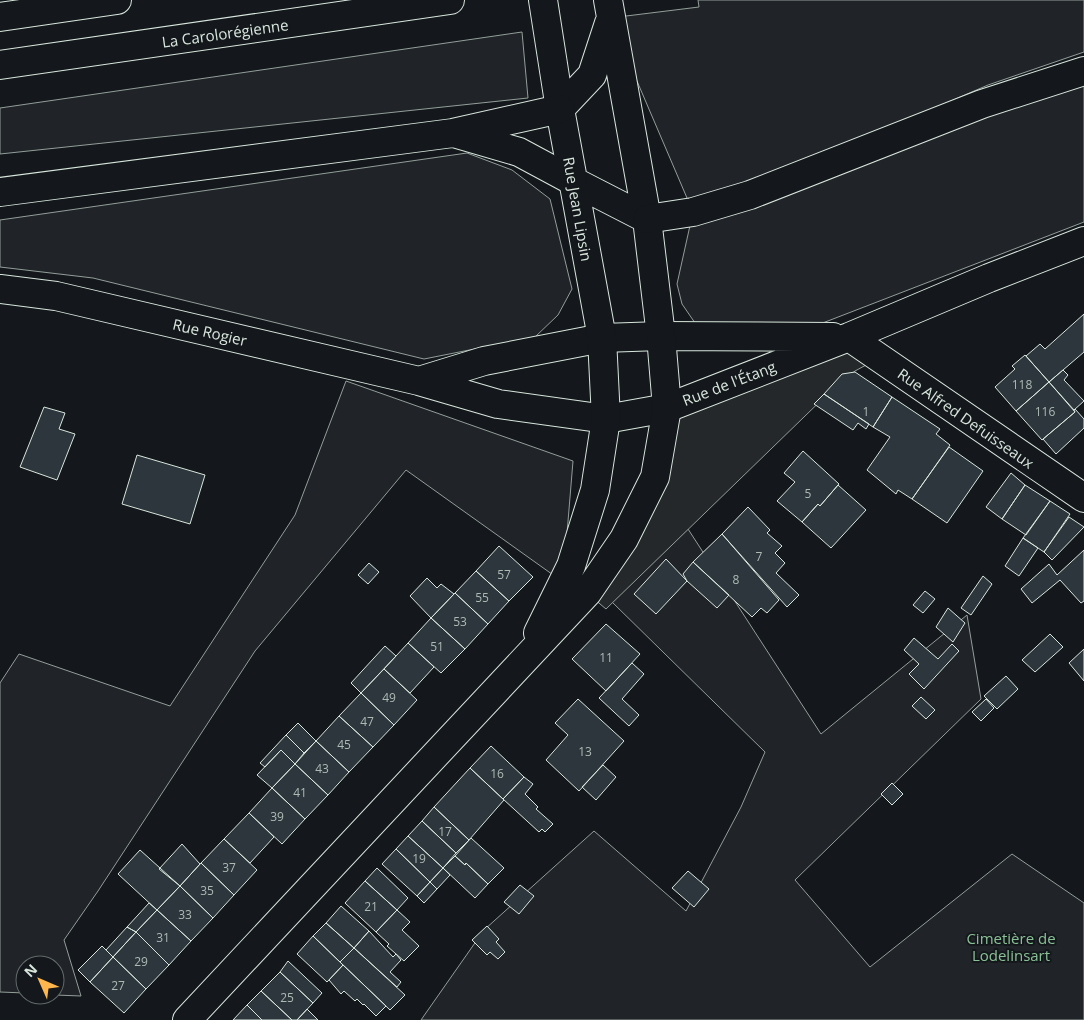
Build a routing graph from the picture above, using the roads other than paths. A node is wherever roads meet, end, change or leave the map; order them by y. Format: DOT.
graph roads {
  1 [pos="117,0"];
  2 [pos="449,0"];
  3 [pos="543,0"];
  4 [pos="609,9"];
  5 [pos="0,17"];
  6 [pos="0,65"];
  7 [pos="1084,71"];
  8 [pos="560,109"];
  9 [pos="453,133"];
  10 [pos="573,181"];
  11 [pos="0,192"];
  12 [pos="647,219"];
  13 [pos="1084,241"];
  14 [pos="0,290"];
  15 [pos="661,336"];
  16 [pos="849,337"];
  17 [pos="602,338"];
  18 [pos="419,382"];
  19 [pos="666,408"];
  20 [pos="606,419"];
  21 [pos="1084,498"];
  22 [pos="524,658"];
  23 [pos="187,1020"];
  1 -- 5 [label="main road"];
  2 -- 6 [label="main road, La Carolorégienne"];
  3 -- 8 [label="main road, Rue Jean Lipsin"];
  4 -- 8 [label="main road"];
  4 -- 12 [label="main road"];
  7 -- 12 [label="main road"];
  8 -- 9 [label="main road"];
  8 -- 10 [label="main road, Rue Jean Lipsin"];
  9 -- 10 [label="main road"];
  9 -- 11 [label="main road"];
  10 -- 12 [label="main road"];
  10 -- 17 [label="main road, Rue Jean Lipsin"];
  12 -- 15 [label="main road"];
  13 -- 16 [label="main road, Rue de l'Étang"];
  14 -- 18 [label="main road, Rue Rogier"];
  15 -- 16 [label="main road, Rue de l'Étang"];
  15 -- 17 [label="main road, Rue de l'Étang"];
  15 -- 19 [label="main road"];
  16 -- 19 [label="main road, Rue de l'Étang"];
  16 -- 21 [label="main road, Rue Alfred Defuisseaux"];
  17 -- 18 [label="main road"];
  17 -- 20 [label="main road, Rue Jean Lipsin"];
  18 -- 20 [label="main road, Rue Rogier"];
  19 -- 20 [label="main road, Rue de l'Étang"];
  19 -- 22 [label="main road"];
  20 -- 22 [label="main road, Rue Jean Lipsin"];
  22 -- 23 [label="main road"];
}
